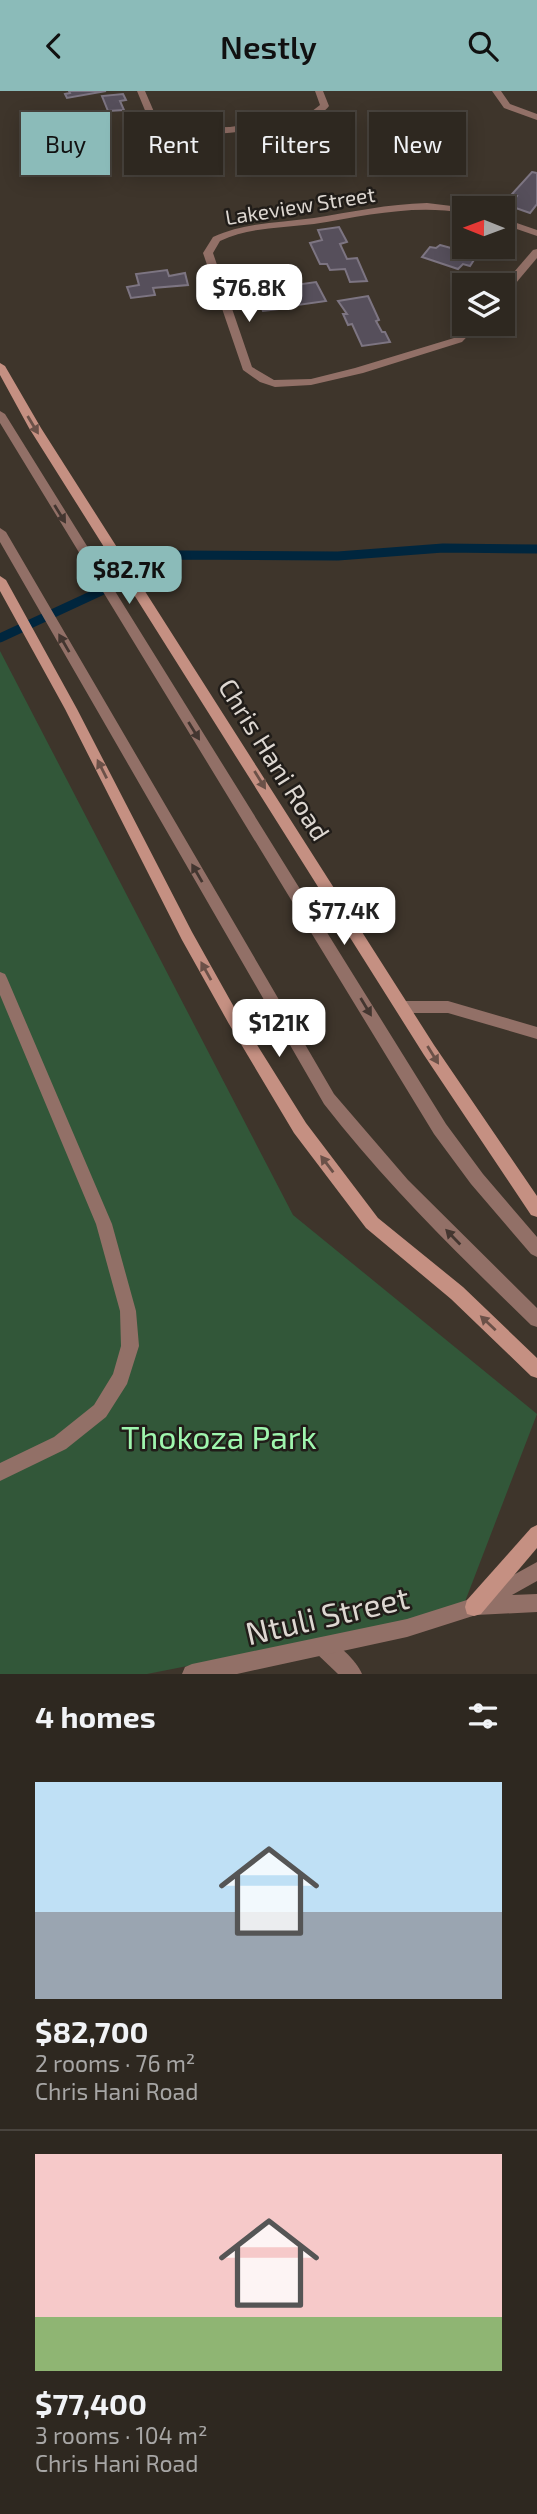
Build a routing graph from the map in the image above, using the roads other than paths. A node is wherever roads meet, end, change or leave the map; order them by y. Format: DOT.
graph roads {
  1 [pos="141,91"];
  2 [pos="319,91"];
  3 [pos="496,91"];
  4 [pos="537,117"];
  5 [pos="452,208"];
  6 [pos="515,225"];
  7 [pos="537,233"];
  8 [pos="537,252"];
  9 [pos="515,278"];
  10 [pos="462,336"];
  11 [pos="0,366"];
  12 [pos="0,414"];
  13 [pos="0,532"];
  14 [pos="2,584"];
  15 [pos="0,978"];
  16 [pos="404,1007"];
  17 [pos="537,1033"];
  18 [pos="534,1204"];
  19 [pos="537,1249"];
  20 [pos="537,1319"];
  21 [pos="537,1370"];
  22 [pos="0,1472"];
  23 [pos="537,1534"];
  24 [pos="537,1571"];
  25 [pos="537,1603"];
  26 [pos="474,1607"];
  27 [pos="323,1646"];
  28 [pos="192,1674"];
  29 [pos="352,1674"];
  1 -- 2 [label="street"];
  3 -- 4 [label="street"];
  5 -- 10 [label="street, Lakeview Street"];
  6 -- 7 [label="street"];
  8 -- 9 [label="street"];
  11 -- 16 [label="main road, Chris Hani Road, one-way"];
  12 -- 19 [label="street, Chris Hani Road, one-way"];
  20 -- 13 [label="street, one-way"];
  21 -- 14 [label="main road, one-way"];
  15 -- 22 [label="street"];
  16 -- 17 [label="street"];
  16 -- 18 [label="main road, Chris Hani Road, one-way"];
  23 -- 26 [label="main road"];
  24 -- 26 [label="street, Ntuli Street"];
  25 -- 26 [label="street, Ntuli Street"];
  26 -- 27 [label="street, Ntuli Street"];
  27 -- 28 [label="street, Ntuli Street"];
  27 -- 29 [label="street"];
}
